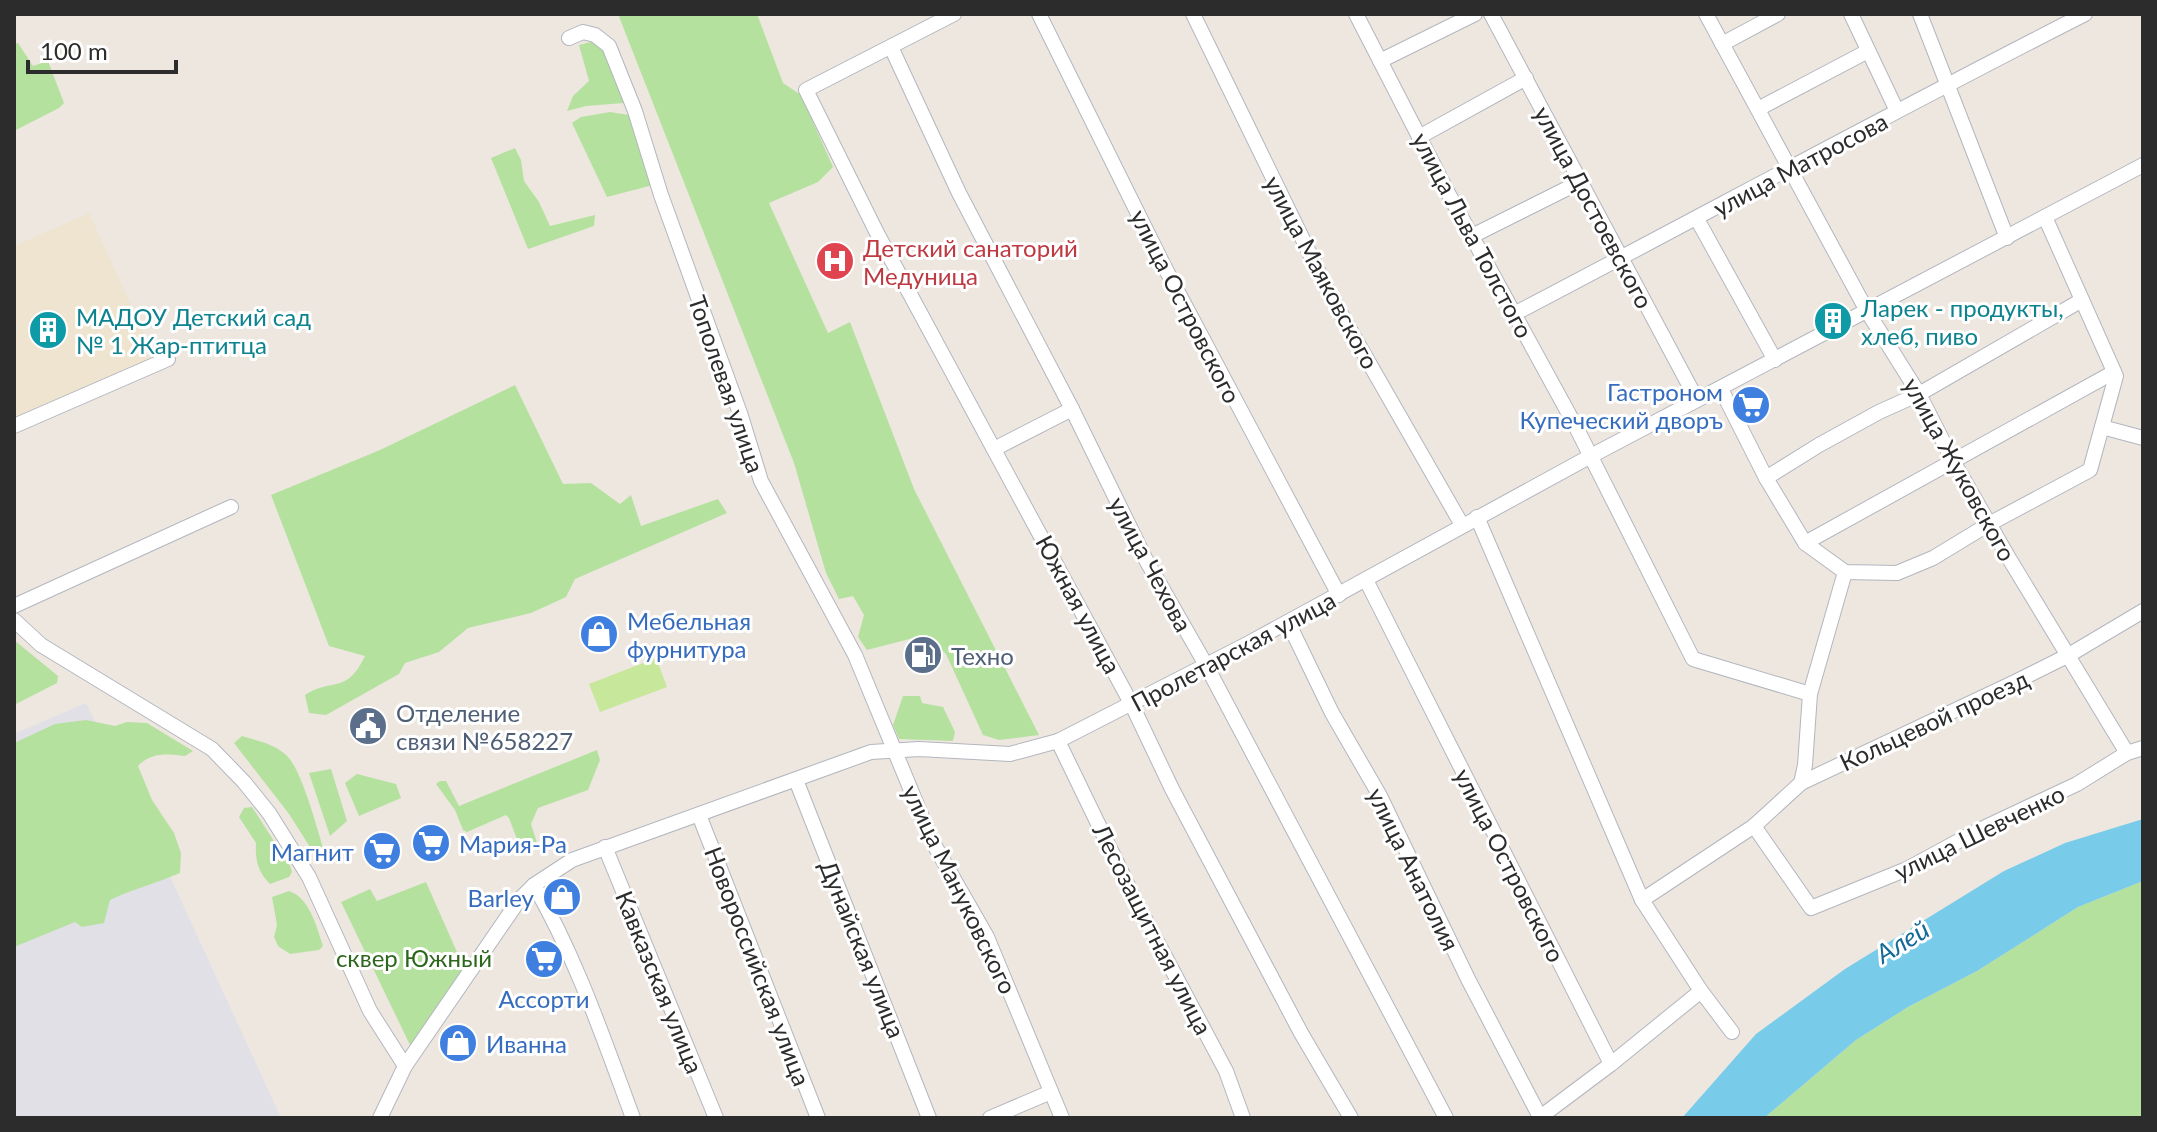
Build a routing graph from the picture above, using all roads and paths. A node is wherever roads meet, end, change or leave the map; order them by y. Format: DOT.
graph roads {
  1 [pos="954,14"];
  2 [pos="1039,14"];
  3 [pos="1193,14"];
  4 [pos="1356,14"];
  5 [pos="1475,14"];
  6 [pos="1491,14"];
  7 [pos="1706,14"];
  8 [pos="1778,14"];
  9 [pos="1851,14"];
  10 [pos="1920,14"];
  11 [pos="2085,14"];
  12 [pos="569,38"];
  13 [pos="1722,44"];
  14 [pos="891,47"];
  15 [pos="1868,51"];
  16 [pos="1380,61"];
  17 [pos="1526,78"];
  18 [pos="1947,84"];
  19 [pos="1758,109"];
  20 [pos="1897,111"];
  21 [pos="1419,137"];
  22 [pos="2143,165"];
  23 [pos="1791,170"];
  24 [pos="1580,182"];
  25 [pos="2045,217"];
  26 [pos="1697,219"];
  27 [pos="1472,236"];
  28 [pos="2007,238"];
  29 [pos="1621,258"];
  30 [pos="2082,300"];
  31 [pos="1867,311"];
  32 [pos="1514,314"];
  33 [pos="168,359"];
  34 [pos="1775,360"];
  35 [pos="2114,372"];
  36 [pos="1721,389"];
  37 [pos="1919,394"];
  38 [pos="1697,400"];
  39 [pos="1072,409"];
  40 [pos="14,426"];
  41 [pos="2102,427"];
  42 [pos="2143,438"];
  43 [pos="996,448"];
  44 [pos="1589,457"];
  45 [pos="1953,461"];
  46 [pos="1766,478"];
  47 [pos="231,507"];
  48 [pos="1477,517"];
  49 [pos="1989,524"];
  50 [pos="1462,525"];
  51 [pos="1805,543"];
  52 [pos="1845,572"];
  53 [pos="1366,580"];
  54 [pos="1339,595"];
  55 [pos="14,606"];
  56 [pos="2143,611"];
  57 [pos="15,622"];
  58 [pos="1288,622"];
  59 [pos="2069,655"];
  60 [pos="1206,665"];
  61 [pos="1810,694"];
  62 [pos="1132,705"];
  63 [pos="1058,741"];
  64 [pos="2143,748"];
  65 [pos="895,749"];
  66 [pos="2127,753"];
  67 [pos="796,780"];
  68 [pos="1801,783"];
  69 [pos="699,815"];
  70 [pos="1754,826"];
  71 [pos="605,847"];
  72 [pos="534,885"];
  73 [pos="1642,900"];
  74 [pos="1701,991"];
  75 [pos="1732,1032"];
  76 [pos="1611,1064"];
  77 [pos="405,1066"];
  78 [pos="1051,1092"];
  79 [pos="380,1118"];
  80 [pos="633,1118"];
  81 [pos="716,1118"];
  82 [pos="818,1118"];
  83 [pos="929,1118"];
  84 [pos="990,1118"];
  85 [pos="1062,1118"];
  86 [pos="1243,1118"];
  87 [pos="1351,1118"];
  88 [pos="1446,1118"];
  89 [pos="1540,1118"];
  1 -- 14 [label="street"];
  2 -- 54 [label="street, улица Островского"];
  3 -- 50 [label="street, улица Маяковского"];
  4 -- 16 [label="street, улица Льва Толстого"];
  5 -- 16 [label="street"];
  6 -- 17 [label="street, улица Достоевского"];
  7 -- 13 [label="street, улица Жуковского"];
  8 -- 13 [label="street"];
  9 -- 15 [label="street"];
  10 -- 18 [label="street"];
  11 -- 18 [label="street, улица Матросова"];
  12 -- 65 [label="street, Тополевая улица"];
  13 -- 19 [label="street, улица Жуковского"];
  14 -- 39 [label="street, улица Чехова"];
  14 -- 43 [label="street, Южная улица"];
  15 -- 19 [label="street"];
  15 -- 20 [label="street"];
  16 -- 21 [label="street, улица Льва Толстого"];
  17 -- 21 [label="street"];
  17 -- 24 [label="street, улица Достоевского"];
  18 -- 20 [label="street, улица Матросова"];
  18 -- 28 [label="street"];
  19 -- 23 [label="street, улица Жуковского"];
  20 -- 23 [label="street, улица Матросова"];
  21 -- 27 [label="street, улица Льва Толстого"];
  22 -- 25 [label="street, Пролетарская улица"];
  23 -- 26 [label="street, улица Матросова"];
  23 -- 31 [label="street, улица Жуковского"];
  24 -- 27 [label="street"];
  24 -- 29 [label="street, улица Достоевского"];
  25 -- 28 [label="street, Пролетарская улица"];
  25 -- 30 [label="street"];
  26 -- 29 [label="street, улица Матросова"];
  26 -- 34 [label="street"];
  27 -- 32 [label="street, улица Льва Толстого"];
  28 -- 31 [label="street, Пролетарская улица"];
  29 -- 32 [label="street, улица Матросова"];
  29 -- 38 [label="street, улица Достоевского"];
  30 -- 35 [label="street"];
  30 -- 37 [label="street"];
  31 -- 34 [label="street, Пролетарская улица"];
  31 -- 37 [label="street, улица Жуковского"];
  32 -- 44 [label="street, улица Льва Толстого"];
  33 -- 40 [label="street"];
  34 -- 36 [label="street, Пролетарская улица"];
  35 -- 41 [label="street"];
  35 -- 45 [label="street"];
  36 -- 38 [label="street, Пролетарская улица"];
  36 -- 46 [label="street"];
  37 -- 45 [label="street, улица Жуковского"];
  37 -- 46 [label="street"];
  38 -- 44 [label="street, Пролетарская улица"];
  39 -- 43 [label="street"];
  39 -- 60 [label="street, улица Чехова"];
  41 -- 42 [label="street"];
  41 -- 49 [label="street"];
  43 -- 62 [label="street, Южная улица"];
  44 -- 48 [label="street, Пролетарская улица"];
  44 -- 61 [label="street, улица Льва Толстого"];
  45 -- 49 [label="street, улица Жуковского"];
  45 -- 51 [label="street"];
  46 -- 51 [label="street"];
  47 -- 55 [label="street"];
  48 -- 50 [label="street, Пролетарская улица"];
  48 -- 73 [label="street"];
  49 -- 52 [label="street"];
  49 -- 59 [label="street, улица Жуковского"];
  50 -- 53 [label="street, Пролетарская улица"];
  51 -- 52 [label="street"];
  52 -- 61 [label="street, Кольцевой проезд"];
  53 -- 54 [label="street, Пролетарская улица"];
  53 -- 76 [label="street, улица Островского"];
  54 -- 58 [label="street, Пролетарская улица"];
  56 -- 59 [label="street, Кольцевой проезд"];
  57 -- 77 [label="street"];
  58 -- 60 [label="street, Пролетарская улица"];
  58 -- 89 [label="street, улица Анатолия"];
  59 -- 66 [label="street, улица Жуковского"];
  59 -- 68 [label="street, Кольцевой проезд"];
  60 -- 62 [label="street, Пролетарская улица"];
  60 -- 88 [label="street, улица Чехова"];
  61 -- 68 [label="street, Кольцевой проезд"];
  62 -- 63 [label="street, Пролетарская улица"];
  62 -- 87 [label="street, Южная улица"];
  63 -- 65 [label="street, Пролетарская улица"];
  63 -- 86 [label="street, Лесозащитная улица"];
  64 -- 66 [label="street, улица Шевченко"];
  65 -- 67 [label="street, Пролетарская улица"];
  65 -- 78 [label="street, улица Мануковского"];
  66 -- 70 [label="street, улица Шевченко"];
  67 -- 69 [label="street, Пролетарская улица"];
  67 -- 83 [label="street, Дунайская улица"];
  68 -- 70 [label="street"];
  69 -- 71 [label="street, Пролетарская улица"];
  69 -- 82 [label="street, Новороссийская улица"];
  70 -- 73 [label="street"];
  71 -- 72 [label="street, Пролетарская улица"];
  71 -- 81 [label="street, Кавказская улица"];
  72 -- 77 [label="street, Пролетарская улица"];
  72 -- 80 [label="street"];
  73 -- 74 [label="street"];
  74 -- 75 [label="street"];
  74 -- 76 [label="street"];
  76 -- 89 [label="street"];
  77 -- 79 [label="street, Пролетарская улица"];
  78 -- 84 [label="street"];
  78 -- 85 [label="street, улица Мануковского"];
}
